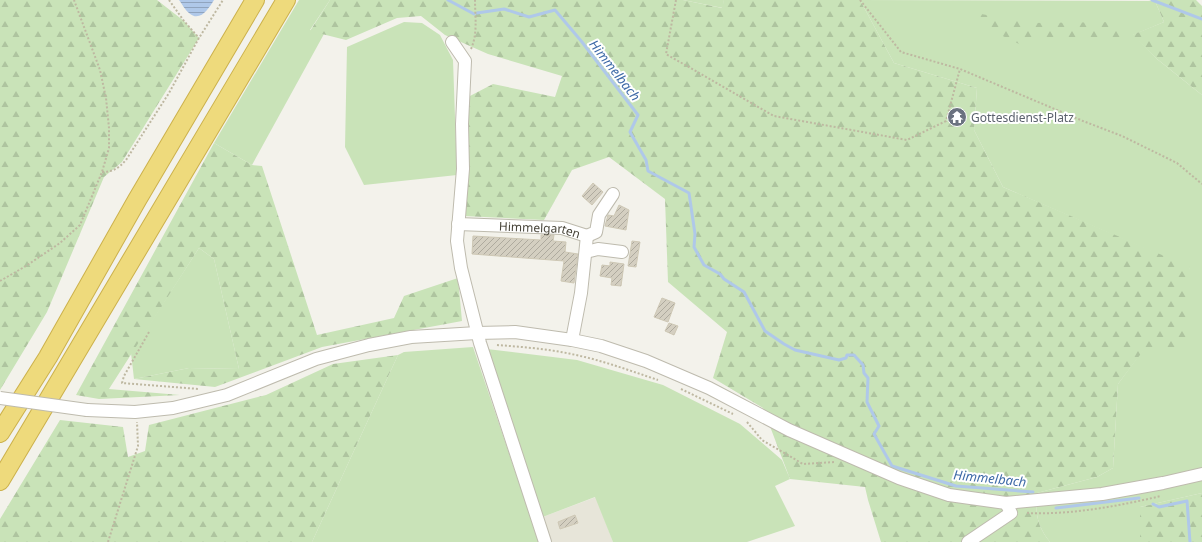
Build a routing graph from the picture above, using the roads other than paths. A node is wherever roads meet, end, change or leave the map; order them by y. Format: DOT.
graph roads {
  1 [pos="255,0"];
  2 [pos="286,0"];
  3 [pos="452,42"];
  4 [pos="613,194"];
  5 [pos="458,224"];
  6 [pos="587,236"];
  7 [pos="586,252"];
  8 [pos="622,252"];
  9 [pos="477,333"];
  10 [pos="572,340"];
  11 [pos="0,398"];
  12 [pos="0,433"];
  13 [pos="1202,474"];
  14 [pos="0,481"];
  15 [pos="1006,503"];
  16 [pos="545,542"];
  17 [pos="968,542"];
  1 -- 12 [label="highway"];
  2 -- 14 [label="highway"];
  3 -- 5 [label="street"];
  4 -- 6 [label="street"];
  5 -- 6 [label="street, Himmelgarten"];
  5 -- 9 [label="street"];
  6 -- 7 [label="street, Himmelgarten"];
  7 -- 8 [label="street"];
  7 -- 10 [label="street, Himmelgarten"];
  9 -- 10 [label="street"];
  9 -- 11 [label="street, bridge"];
  9 -- 16 [label="street"];
  10 -- 15 [label="street"];
  13 -- 15 [label="street"];
  15 -- 17 [label="street"];
}
